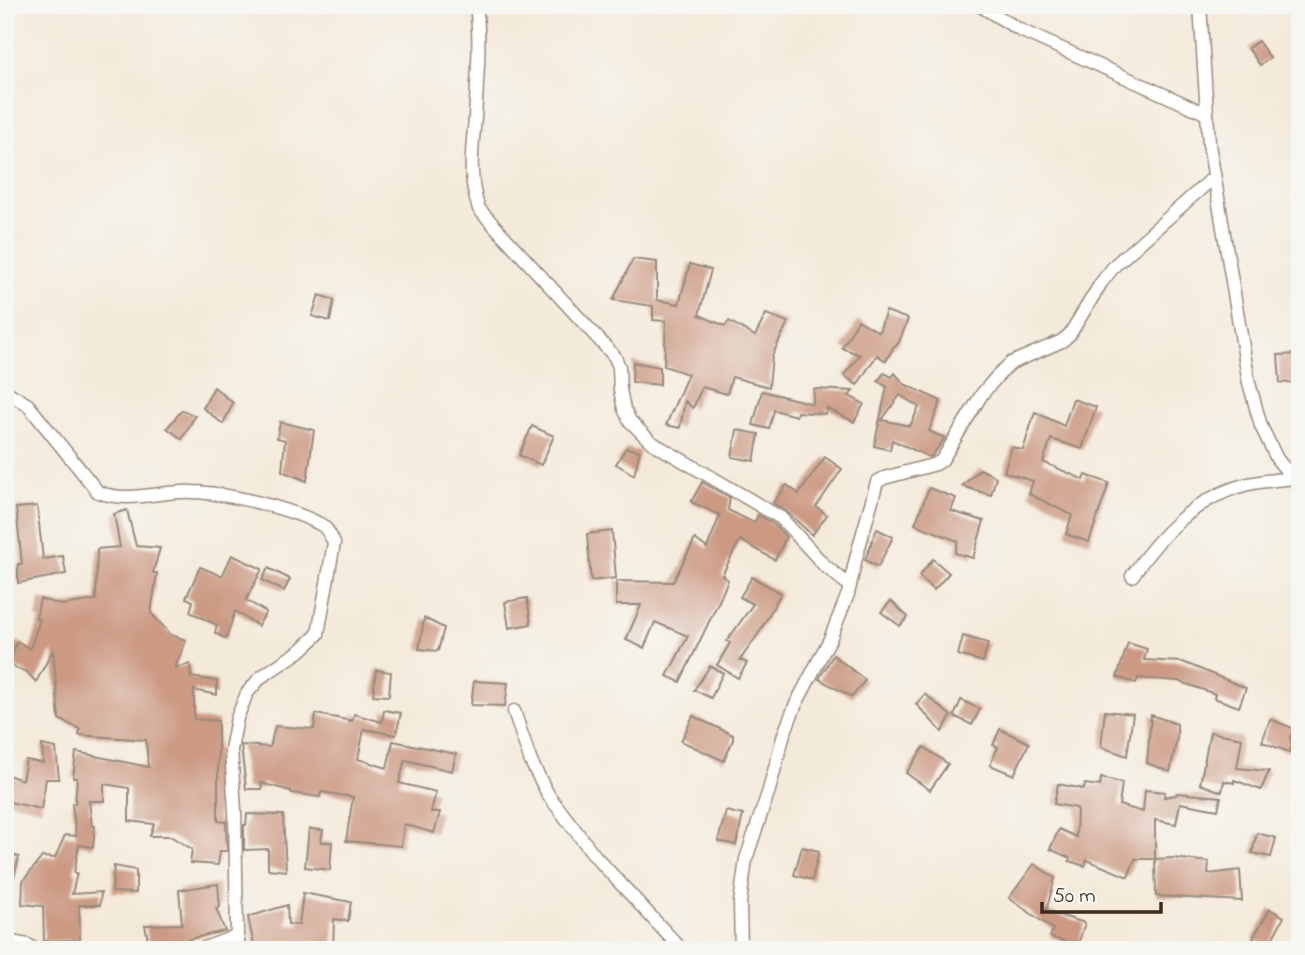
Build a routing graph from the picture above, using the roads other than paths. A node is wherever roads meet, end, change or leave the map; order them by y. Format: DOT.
graph roads {
  1 [pos="476,5"];
  2 [pos="979,5"];
  3 [pos="1200,5"];
  4 [pos="1207,114"];
  5 [pos="1214,177"];
  6 [pos="5,391"];
  7 [pos="1296,482"];
  8 [pos="1132,576"];
  9 [pos="850,586"];
  10 [pos="514,711"];
  11 [pos="237,936"];
  12 [pos="5,941"];
  13 [pos="36,950"];
  14 [pos="199,950"];
  15 [pos="240,950"];
  16 [pos="682,950"];
  17 [pos="741,950"];
  1 -- 9 [label="street"];
  2 -- 4 [label="street"];
  3 -- 4 [label="street"];
  4 -- 5 [label="street"];
  5 -- 7 [label="street"];
  5 -- 9 [label="street"];
  6 -- 11 [label="street"];
  7 -- 8 [label="street"];
  9 -- 17 [label="street"];
  10 -- 16 [label="street"];
  11 -- 14 [label="street"];
  11 -- 15 [label="street"];
  12 -- 13 [label="street"];
}
